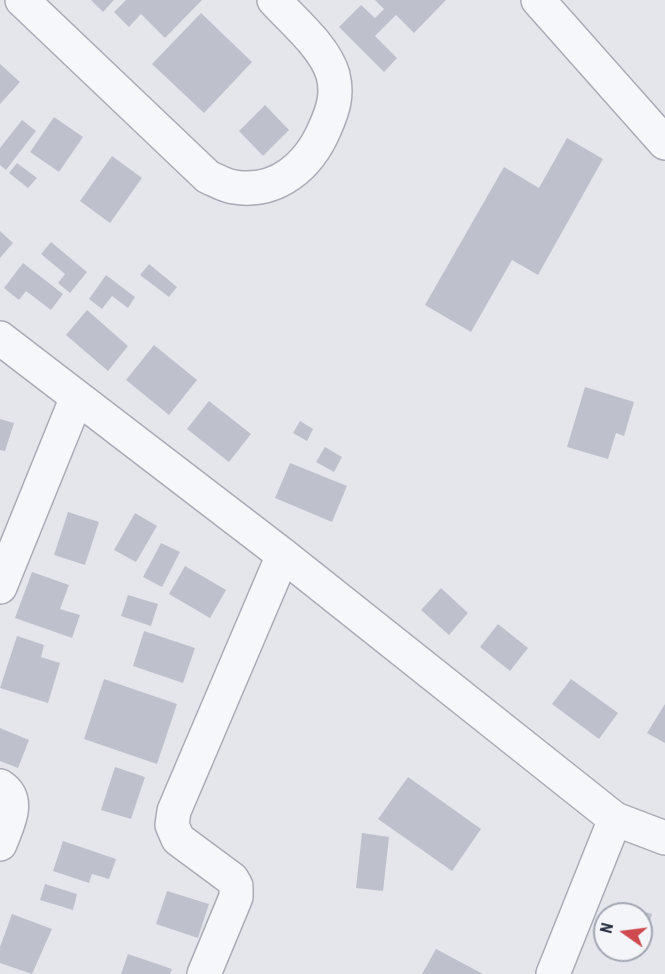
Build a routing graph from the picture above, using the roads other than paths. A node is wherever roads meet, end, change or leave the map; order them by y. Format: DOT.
graph roads {
  1 [pos="22,0"];
  2 [pos="274,0"];
  3 [pos="538,0"];
  4 [pos="665,143"];
  5 [pos="0,338"];
  6 [pos="77,397"];
  7 [pos="283,555"];
  8 [pos="0,587"];
  9 [pos="0,786"];
  10 [pos="615,819"];
  11 [pos="665,838"];
  12 [pos="0,844"];
  13 [pos="204,974"];
  14 [pos="553,974"];
  1 -- 2 [label="street"];
  3 -- 4 [label="street"];
  5 -- 6 [label="street"];
  6 -- 7 [label="street"];
  6 -- 8 [label="street"];
  7 -- 10 [label="street"];
  7 -- 13 [label="street"];
  9 -- 12 [label="street"];
  10 -- 11 [label="street"];
  10 -- 14 [label="street"];
}
